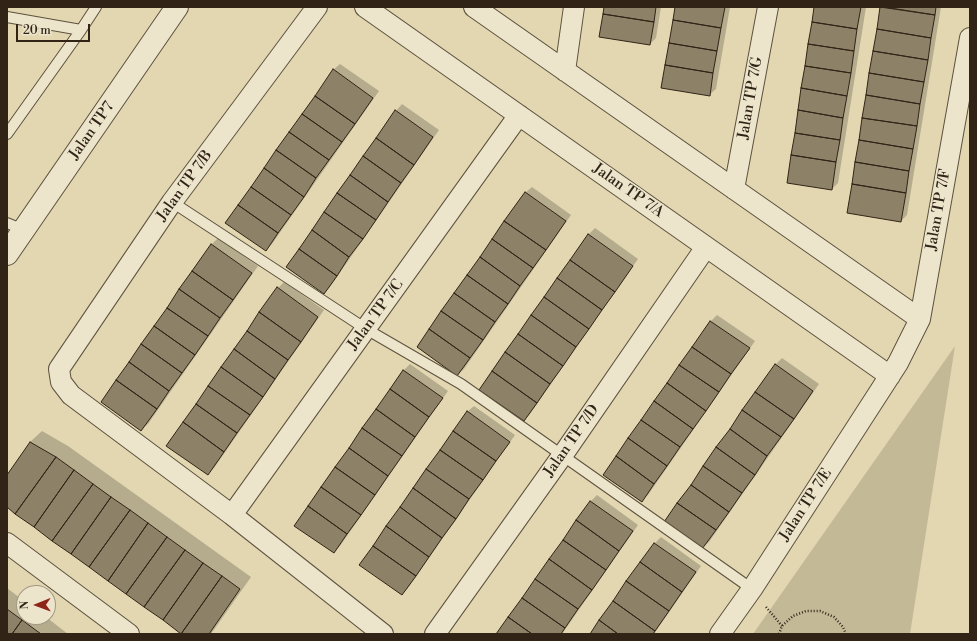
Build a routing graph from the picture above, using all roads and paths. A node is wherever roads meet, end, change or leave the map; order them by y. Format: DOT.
graph roads {
  1 [pos="96,7"];
  2 [pos="177,7"];
  3 [pos="317,7"];
  4 [pos="365,7"];
  5 [pos="474,7"];
  6 [pos="574,7"];
  7 [pos="768,7"];
  8 [pos="7,17"];
  9 [pos="81,30"];
  10 [pos="970,38"];
  11 [pos="565,71"];
  12 [pos="519,115"];
  13 [pos="7,134"];
  14 [pos="734,189"];
  15 [pos="172,202"];
  16 [pos="15,226"];
  17 [pos="706,246"];
  18 [pos="7,254"];
  19 [pos="920,319"];
  20 [pos="366,329"];
  21 [pos="890,376"];
  22 [pos="562,456"];
  23 [pos="232,515"];
  24 [pos="7,543"];
  25 [pos="752,589"];
  26 [pos="122,632"];
  27 [pos="383,634"];
  28 [pos="435,634"];
  29 [pos="720,634"];
  30 [pos="779,634"];
  31 [pos="846,634"];
  1 -- 9 [label="lane"];
  2 -- 16 [label="street, Jalan TP7"];
  3 -- 15 [label="street, Jalan TP 7/B"];
  4 -- 12 [label="street, Jalan TP 7/A"];
  5 -- 11 [label="street"];
  6 -- 11 [label="street"];
  7 -- 14 [label="street, Jalan TP 7/G"];
  8 -- 9 [label="lane"];
  9 -- 13 [label="lane"];
  10 -- 19 [label="street, Jalan TP 7/F"];
  11 -- 14 [label="street"];
  12 -- 17 [label="street, Jalan TP 7/A"];
  12 -- 20 [label="street, Jalan TP 7/C"];
  14 -- 19 [label="street"];
  15 -- 20 [label="lane"];
  15 -- 23 [label="street, Jalan TP 7/B"];
  16 -- 18 [label="street, Jalan TP7"];
  17 -- 21 [label="street, Jalan TP 7/A"];
  17 -- 22 [label="street, Jalan TP 7/D"];
  19 -- 21 [label="street, Jalan TP 7/F"];
  20 -- 22 [label="lane"];
  20 -- 23 [label="street, Jalan TP 7/C"];
  21 -- 25 [label="street, Jalan TP 7/E"];
  22 -- 25 [label="lane"];
  22 -- 28 [label="street, Jalan TP 7/D"];
  23 -- 27 [label="street"];
  24 -- 26 [label="street"];
  25 -- 29 [label="street, Jalan TP 7/E"];
  30 -- 31 [label="path"];
}
